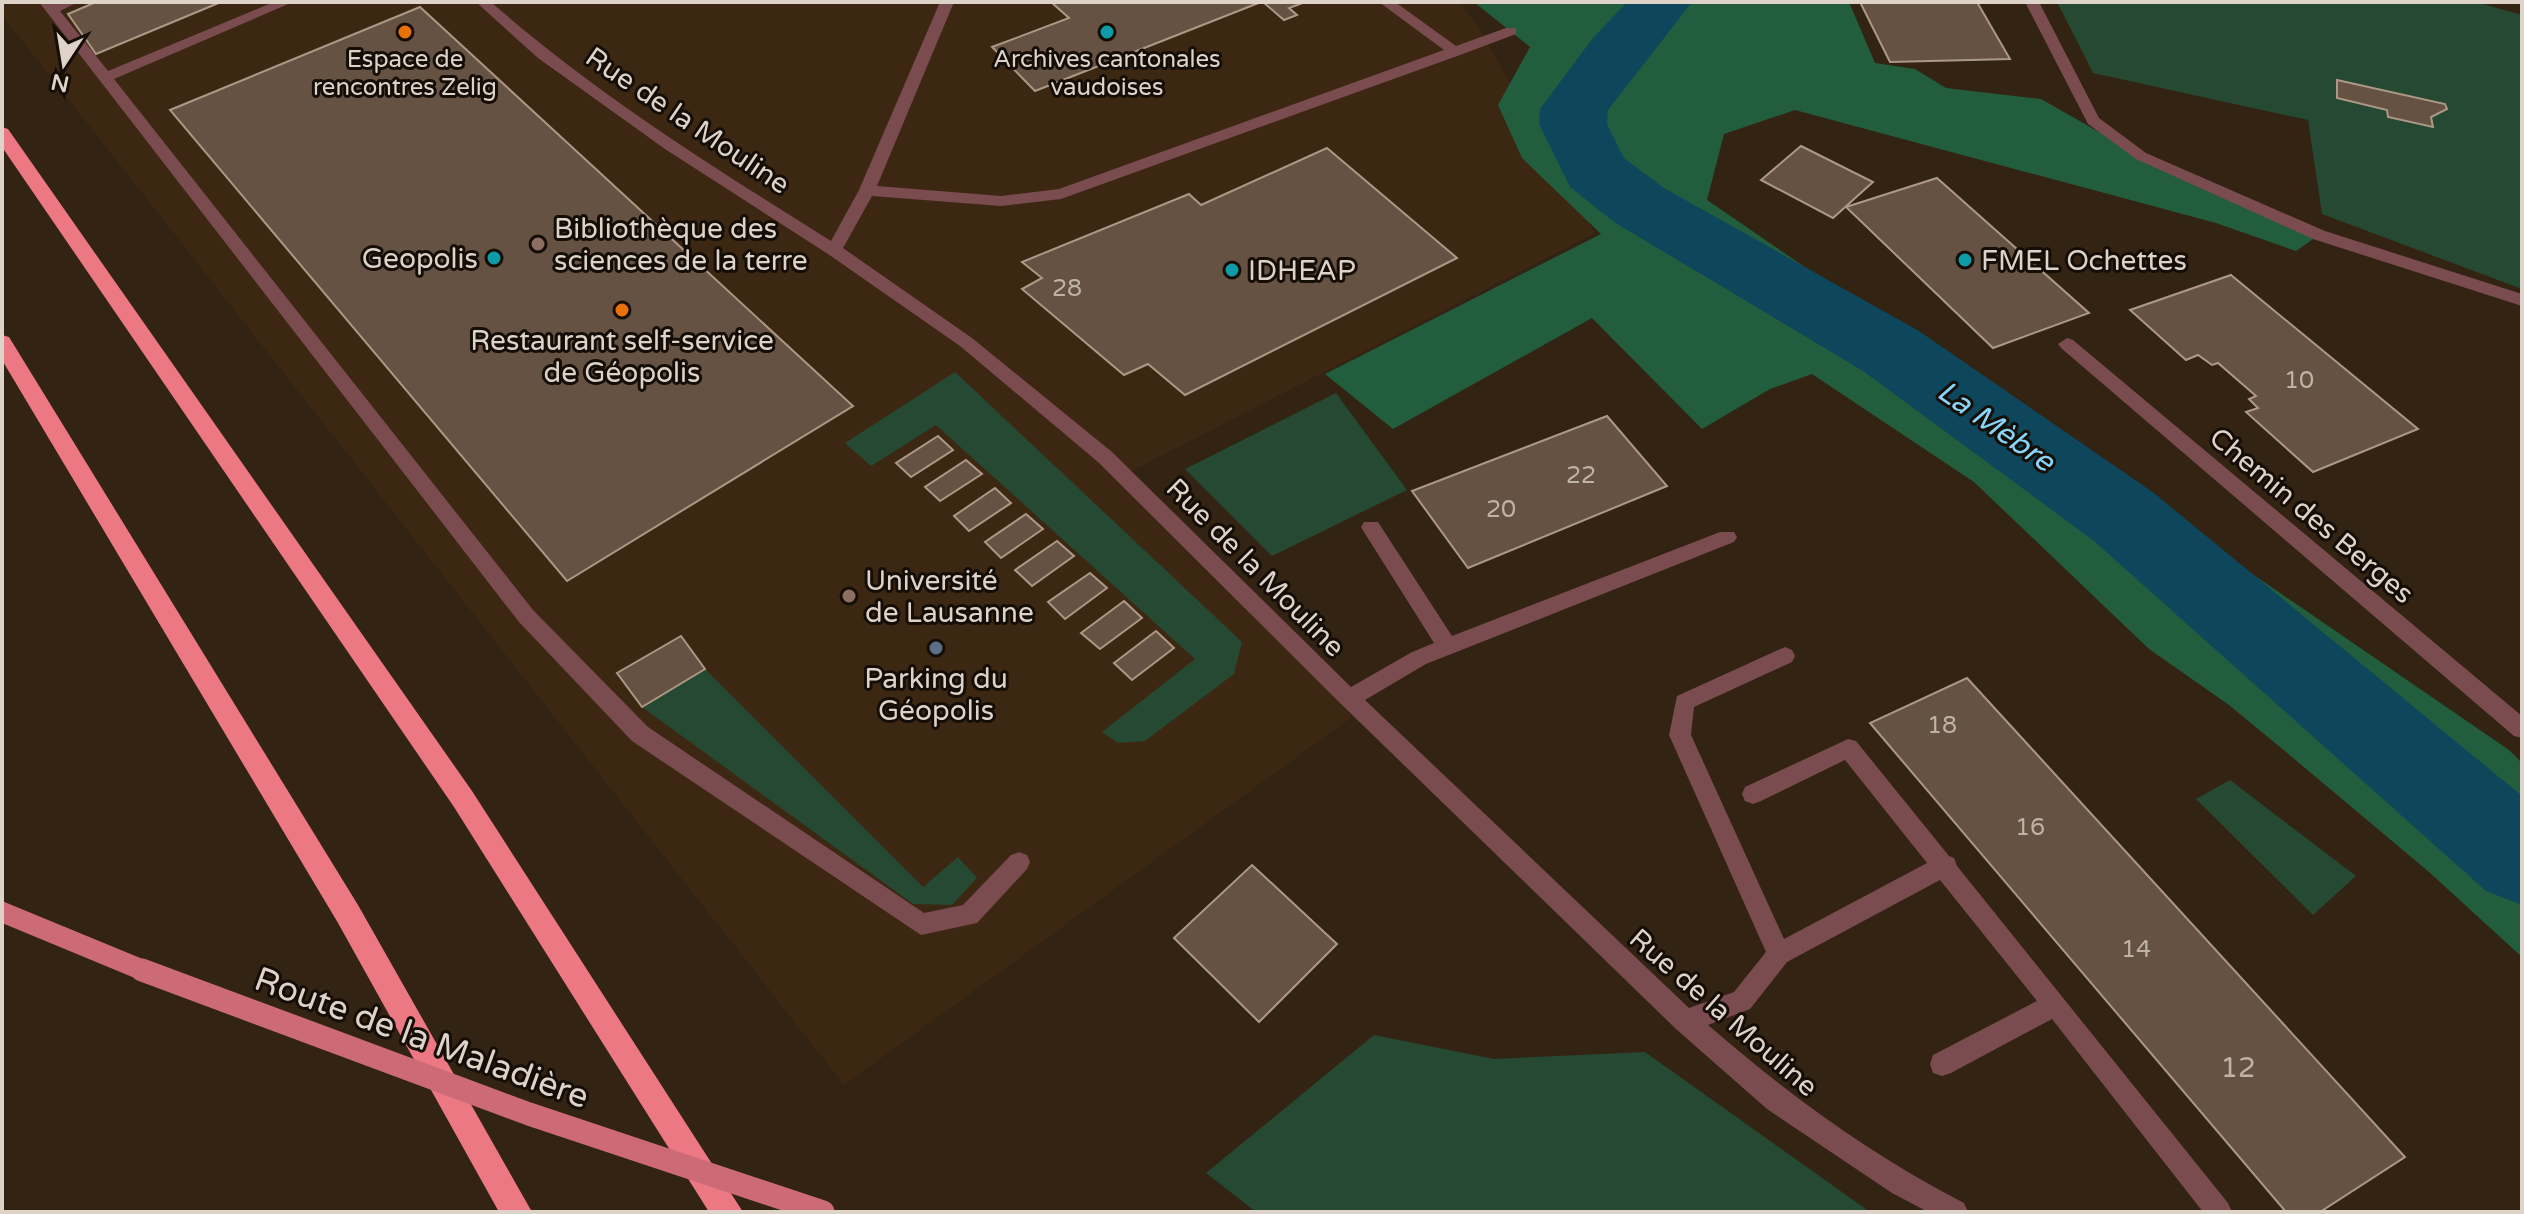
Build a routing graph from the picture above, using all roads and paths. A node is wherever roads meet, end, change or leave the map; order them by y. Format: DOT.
graph roads {
  1 [pos="71,2"];
  2 [pos="286,2"];
  3 [pos="483,2"];
  4 [pos="947,2"];
  5 [pos="1386,2"];
  6 [pos="2032,2"];
  7 [pos="49,6"];
  8 [pos="1511,31"];
  9 [pos="1455,52"];
  10 [pos="105,78"];
  11 [pos="2,133"];
  12 [pos="867,190"];
  13 [pos="834,250"];
  14 [pos="2522,300"];
  15 [pos="2,342"];
  16 [pos="2067,344"];
  17 [pos="1371,527"];
  18 [pos="1727,537"];
  19 [pos="1448,647"];
  20 [pos="1785,656"];
  21 [pos="1349,699"];
  22 [pos="2522,729"];
  23 [pos="1753,794"];
  24 [pos="1019,862"];
  25 [pos="1946,865"];
  26 [pos="2,912"];
  27 [pos="1779,954"];
  28 [pos="2055,1004"];
  29 [pos="1685,1021"];
  30 [pos="1942,1064"];
  31 [pos="516,1212"];
  32 [pos="727,1212"];
  33 [pos="823,1212"];
  34 [pos="1955,1212"];
  35 [pos="2219,1212"];
  1 -- 7 [label="street"];
  2 -- 10 [label="street"];
  3 -- 13 [label="street, Rue de la Mouline"];
  4 -- 12 [label="street"];
  5 -- 9 [label="street"];
  6 -- 14 [label="street"];
  7 -- 10 [label="street"];
  8 -- 9 [label="street"];
  9 -- 12 [label="street"];
  10 -- 24 [label="street"];
  11 -- 32 [label="highway"];
  12 -- 13 [label="street"];
  13 -- 21 [label="street, Rue de la Mouline"];
  15 -- 31 [label="highway"];
  16 -- 22 [label="street, Chemin des Berges"];
  17 -- 19 [label="street"];
  18 -- 19 [label="street"];
  19 -- 21 [label="street"];
  20 -- 27 [label="street"];
  21 -- 29 [label="street, Rue de la Mouline"];
  23 -- 25 [label="street"];
  25 -- 27 [label="street"];
  25 -- 28 [label="street"];
  26 -- 33 [label="main road, Route de la Maladière, bridge"];
  27 -- 29 [label="street"];
  28 -- 30 [label="street"];
  28 -- 35 [label="street"];
  29 -- 34 [label="street, Rue de la Mouline"];
}
